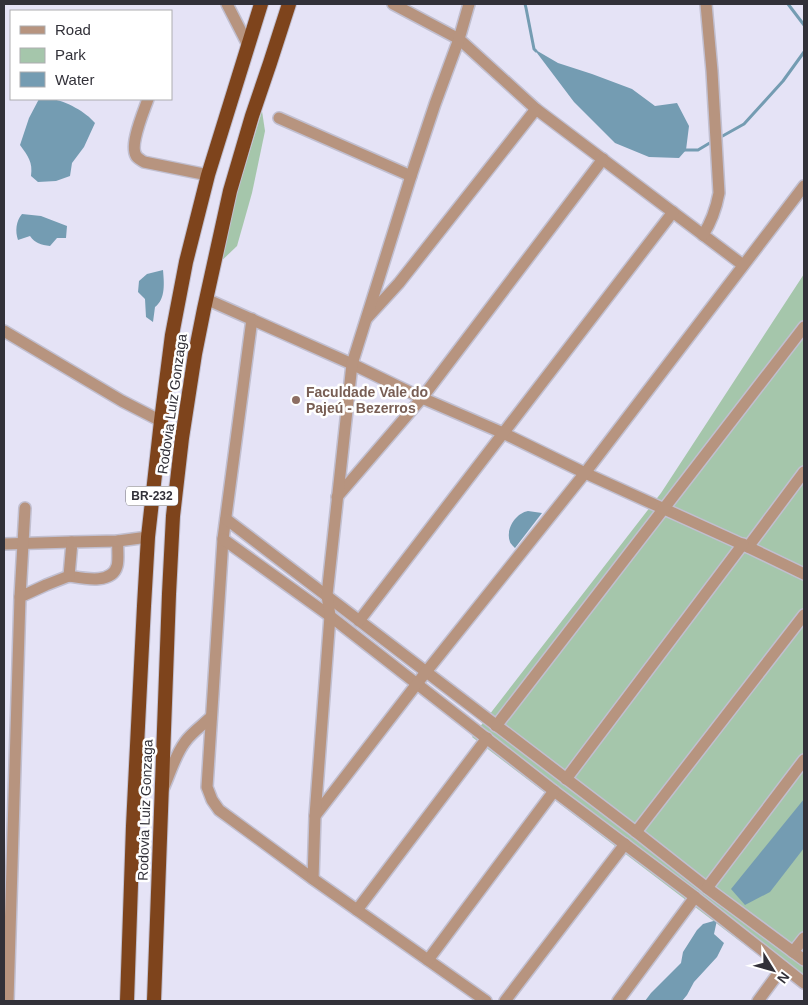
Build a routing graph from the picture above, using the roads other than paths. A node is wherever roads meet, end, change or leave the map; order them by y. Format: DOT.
graph roads {
  1 [pos="227,4"];
  2 [pos="261,4"];
  3 [pos="289,4"];
  4 [pos="393,4"];
  5 [pos="469,4"];
  6 [pos="706,4"];
  7 [pos="459,39"];
  8 [pos="248,46"];
  9 [pos="148,100"];
  10 [pos="536,109"];
  11 [pos="279,118"];
  12 [pos="603,159"];
  13 [pos="208,175"];
  14 [pos="411,176"];
  15 [pos="804,186"];
  16 [pos="673,212"];
  17 [pos="703,235"];
  18 [pos="743,266"];
  19 [pos="206,299"];
  20 [pos="252,319"];
  21 [pos="364,322"];
  22 [pos="804,327"];
  23 [pos="4,331"];
  24 [pos="352,364"];
  25 [pos="422,398"];
  26 [pos="161,421"];
  27 [pos="503,433"];
  28 [pos="804,472"];
  29 [pos="585,473"];
  30 [pos="337,497"];
  31 [pos="25,508"];
  32 [pos="664,508"];
  33 [pos="226,519"];
  34 [pos="148,537"];
  35 [pos="222,539"];
  36 [pos="118,541"];
  37 [pos="72,542"];
  38 [pos="23,543"];
  39 [pos="4,544"];
  40 [pos="746,546"];
  41 [pos="804,574"];
  42 [pos="69,576"];
  43 [pos="327,595"];
  44 [pos="20,597"];
  45 [pos="804,615"];
  46 [pos="330,616"];
  47 [pos="360,621"];
  48 [pos="426,672"];
  49 [pos="417,684"];
  50 [pos="211,717"];
  51 [pos="496,726"];
  52 [pos="487,738"];
  53 [pos="804,760"];
  54 [pos="566,779"];
  55 [pos="162,791"];
  56 [pos="554,791"];
  57 [pos="315,816"];
  58 [pos="4,824"];
  59 [pos="13,832"];
  60 [pos="636,832"];
  61 [pos="624,844"];
  62 [pos="313,879"];
  63 [pos="707,888"];
  64 [pos="695,897"];
  65 [pos="357,910"];
  66 [pos="804,938"];
  67 [pos="793,952"];
  68 [pos="428,960"];
  69 [pos="804,960"];
  70 [pos="783,967"];
  71 [pos="804,983"];
  72 [pos="8,1001"];
  73 [pos="127,1001"];
  74 [pos="154,1001"];
  75 [pos="486,1001"];
  76 [pos="505,1001"];
  77 [pos="618,1001"];
  78 [pos="758,1001"];
  1 -- 8 [label="street"];
  2 -- 8 [label="highway, Rodovia Luiz Gonzaga / BR-232"];
  3 -- 19 [label="highway, Rodovia Luiz Gonzaga / BR-232"];
  4 -- 7 [label="street"];
  5 -- 7 [label="street"];
  6 -- 17 [label="street"];
  7 -- 10 [label="street"];
  7 -- 14 [label="street"];
  8 -- 13 [label="highway, Rodovia Luiz Gonzaga / BR-232"];
  9 -- 13 [label="street"];
  10 -- 12 [label="street"];
  10 -- 21 [label="street"];
  11 -- 14 [label="street"];
  12 -- 16 [label="street"];
  12 -- 25 [label="street"];
  13 -- 26 [label="highway, Rodovia Luiz Gonzaga / BR-232"];
  14 -- 21 [label="street"];
  15 -- 18 [label="street"];
  16 -- 17 [label="street"];
  16 -- 27 [label="street"];
  17 -- 18 [label="street"];
  18 -- 29 [label="street"];
  19 -- 20 [label="street"];
  19 -- 55 [label="highway, Rodovia Luiz Gonzaga / BR-232"];
  20 -- 24 [label="street"];
  20 -- 33 [label="street"];
  21 -- 24 [label="street"];
  22 -- 32 [label="street"];
  23 -- 26 [label="street"];
  24 -- 25 [label="street"];
  24 -- 30 [label="street"];
  25 -- 27 [label="street"];
  25 -- 30 [label="street"];
  26 -- 34 [label="highway, Rodovia Luiz Gonzaga / BR-232"];
  27 -- 29 [label="street"];
  27 -- 47 [label="street"];
  28 -- 40 [label="street"];
  29 -- 32 [label="street"];
  29 -- 48 [label="street"];
  30 -- 43 [label="street"];
  31 -- 38 [label="street"];
  32 -- 40 [label="street"];
  32 -- 51 [label="street"];
  33 -- 35 [label="street"];
  33 -- 43 [label="street"];
  34 -- 36 [label="street"];
  34 -- 73 [label="highway, Rodovia Luiz Gonzaga / BR-232"];
  35 -- 46 [label="street"];
  35 -- 50 [label="street"];
  36 -- 37 [label="street"];
  36 -- 42 [label="street"];
  37 -- 38 [label="street"];
  37 -- 42 [label="street"];
  38 -- 39 [label="street"];
  38 -- 44 [label="street"];
  40 -- 41 [label="street"];
  40 -- 54 [label="street"];
  42 -- 44 [label="street"];
  43 -- 46 [label="street"];
  43 -- 47 [label="street"];
  44 -- 59 [label="street"];
  45 -- 60 [label="street"];
  46 -- 49 [label="street"];
  46 -- 57 [label="street"];
  47 -- 48 [label="street"];
  48 -- 49 [label="street"];
  48 -- 51 [label="street"];
  49 -- 52 [label="street"];
  49 -- 57 [label="street"];
  50 -- 55 [label="street"];
  50 -- 62 [label="street"];
  51 -- 54 [label="street"];
  52 -- 56 [label="street"];
  52 -- 65 [label="street"];
  53 -- 63 [label="street"];
  54 -- 60 [label="street"];
  55 -- 74 [label="highway, Rodovia Luiz Gonzaga / BR-232"];
  56 -- 61 [label="street"];
  56 -- 68 [label="street"];
  57 -- 62 [label="street"];
  58 -- 59 [label="street"];
  59 -- 72 [label="street"];
  60 -- 63 [label="street"];
  61 -- 64 [label="street"];
  61 -- 76 [label="street"];
  62 -- 65 [label="street"];
  63 -- 67 [label="street"];
  64 -- 70 [label="street"];
  64 -- 77 [label="street"];
  65 -- 68 [label="street"];
  66 -- 67 [label="street"];
  67 -- 69 [label="street"];
  68 -- 75 [label="street"];
  70 -- 71 [label="street"];
  70 -- 78 [label="street"];
}
